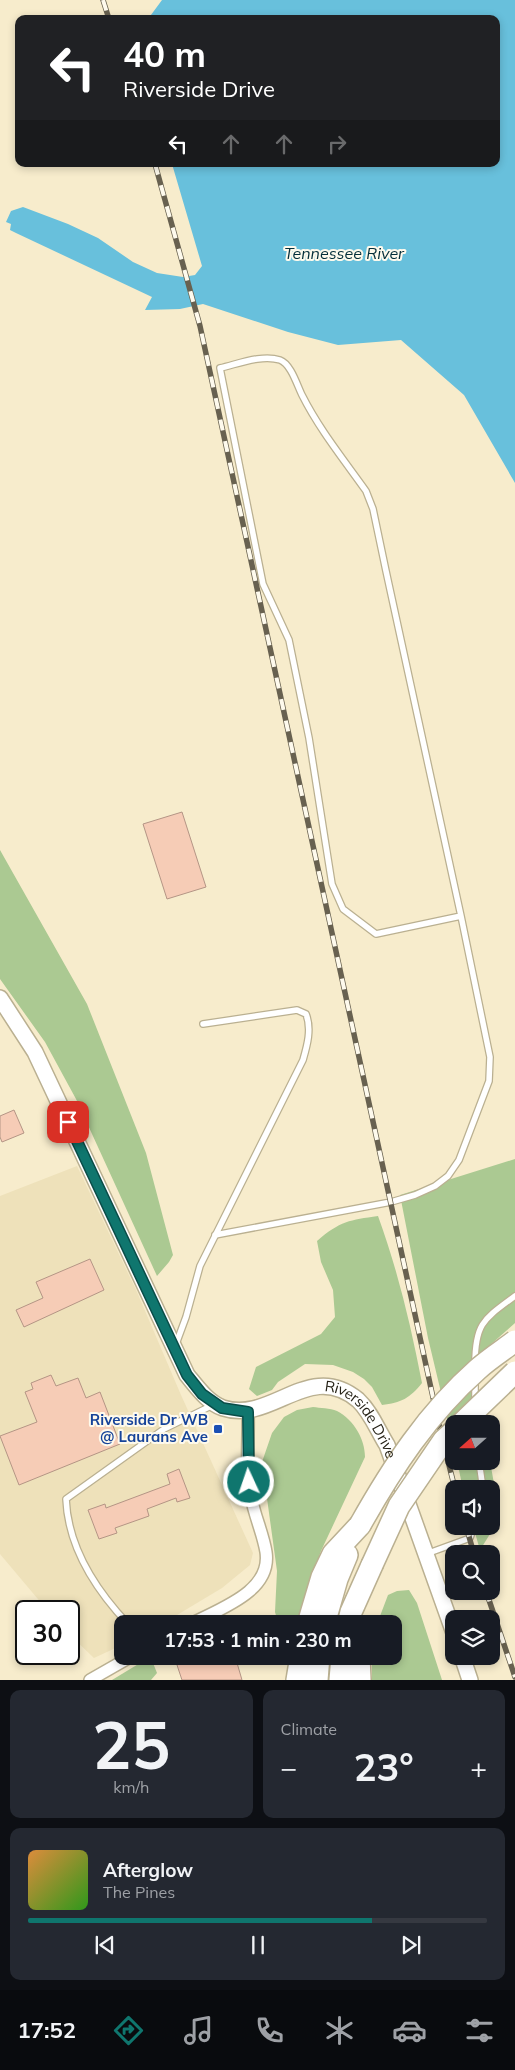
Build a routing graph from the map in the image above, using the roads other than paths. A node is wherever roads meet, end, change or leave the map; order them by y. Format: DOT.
graph roads {
  1 [pos="461,916"];
  2 [pos="0,998"];
  3 [pos="204,1024"];
  4 [pos="215,1235"];
  5 [pos="515,1296"];
  6 [pos="515,1341"];
  7 [pos="174,1348"];
  8 [pos="515,1372"];
  9 [pos="216,1404"];
  10 [pos="248,1412"];
  11 [pos="470,1415"];
  12 [pos="474,1415"];
  13 [pos="445,1439"];
  14 [pos="360,1525"];
  15 [pos="471,1535"];
  16 [pos="426,1554"];
  17 [pos="372,1565"];
  18 [pos="446,1610"];
  19 [pos="120,1615"];
  20 [pos="208,1615"];
  21 [pos="311,1615"];
  22 [pos="327,1615"];
  23 [pos="350,1615"];
  24 [pos="364,1615"];
  25 [pos="116,1665"];
  26 [pos="300,1665"];
  27 [pos="319,1665"];
  28 [pos="341,1665"];
  29 [pos="359,1665"];
  30 [pos="465,1665"];
  31 [pos="90,1680"];
  32 [pos="297,1680"];
  33 [pos="317,1680"];
  34 [pos="340,1680"];
  35 [pos="360,1680"];
  36 [pos="470,1680"];
  1 -- 1 [label="lane"];
  1 -- 4 [label="lane"];
  2 -- 7 [label="street"];
  3 -- 4 [label="lane"];
  4 -- 7 [label="lane"];
  5 -- 12 [label="lane"];
  6 -- 14 [label="highway, bridge"];
  7 -- 9 [label="street"];
  8 -- 11 [label="highway, bridge"];
  9 -- 10 [label="street"];
  9 -- 19 [label="lane"];
  10 -- 16 [label="street, Riverside Drive"];
  10 -- 20 [label="street"];
  13 -- 17 [label="highway, bridge"];
  14 -- 21 [label="highway"];
  14 -- 22 [label="highway"];
  15 -- 16 [label="lane"];
  16 -- 18 [label="street, Riverside Drive"];
  17 -- 23 [label="highway"];
  17 -- 24 [label="highway"];
  25 -- 31 [label="street"];
  26 -- 32 [label="highway"];
  27 -- 33 [label="highway"];
  28 -- 34 [label="highway"];
  29 -- 35 [label="highway"];
  30 -- 36 [label="street"];
}
